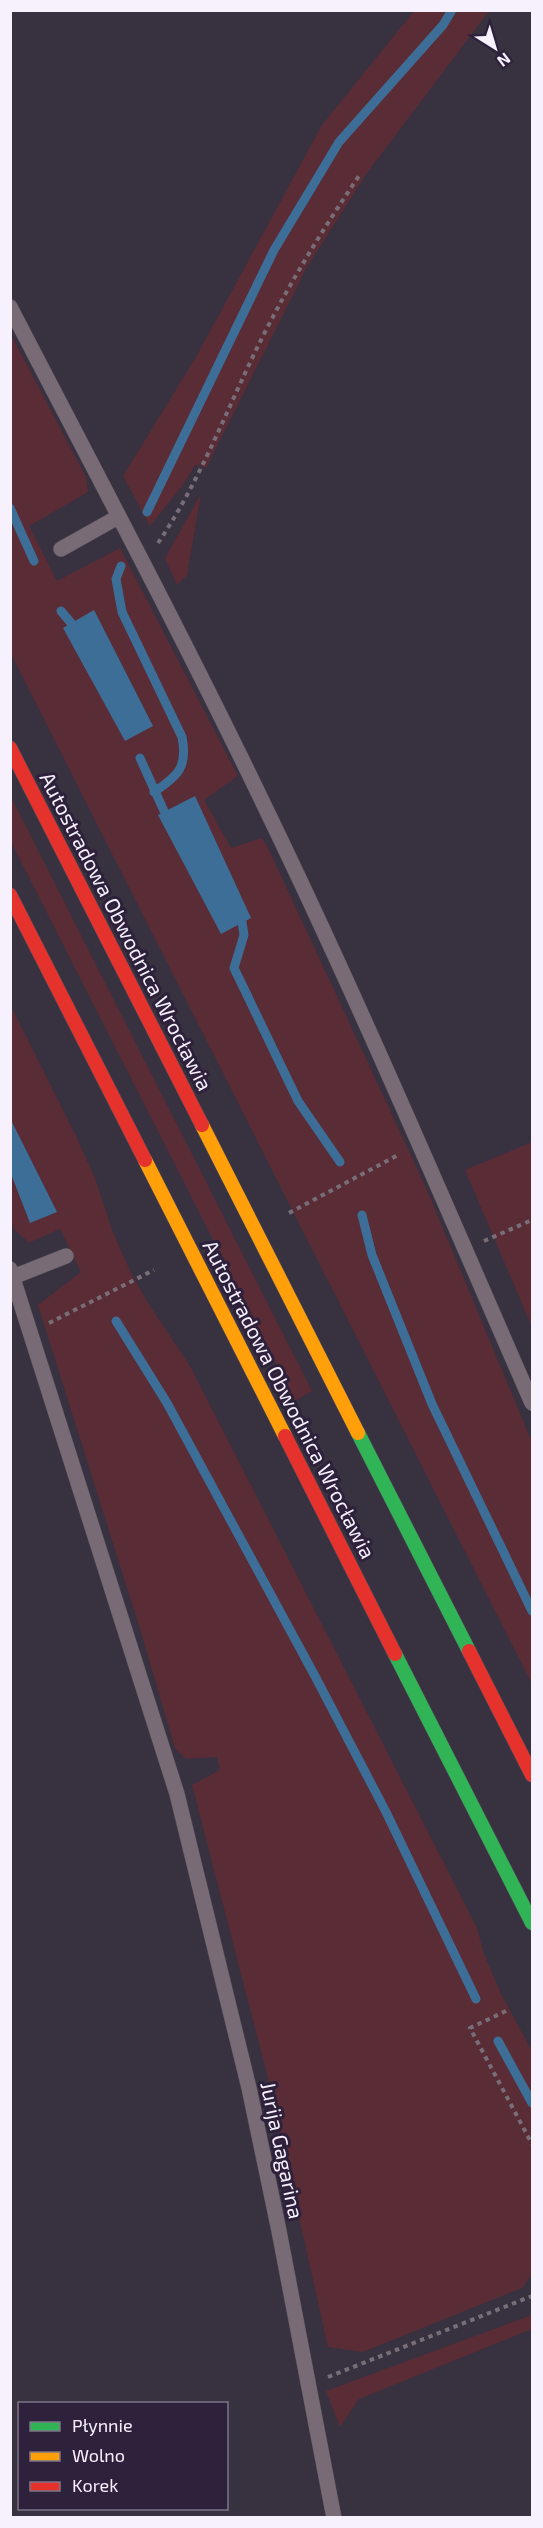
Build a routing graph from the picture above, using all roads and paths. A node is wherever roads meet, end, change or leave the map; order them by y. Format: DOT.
graph roads {
  1 [pos="359,176"];
  2 [pos="10,307"];
  3 [pos="118,517"];
  4 [pos="61,549"];
  5 [pos="140,557"];
  6 [pos="10,748"];
  7 [pos="10,895"];
  8 [pos="418,1145"];
  9 [pos="290,1213"];
  10 [pos="532,1220"];
  11 [pos="494,1237"];
  12 [pos="66,1256"];
  13 [pos="154,1270"];
  14 [pos="12,1273"];
  15 [pos="30,1333"];
  16 [pos="532,1403"];
  17 [pos="532,1775"];
  18 [pos="532,1923"];
  19 [pos="506,2011"];
  20 [pos="532,2144"];
  21 [pos="532,2296"];
  22 [pos="307,2385"];
  23 [pos="334,2517"];
  1 -- 5 [label="path"];
  2 -- 3 [label="lane"];
  3 -- 4 [label="lane"];
  3 -- 5 [label="lane"];
  5 -- 8 [label="lane"];
  6 -- 17 [label="highway, Autostradowa Obwodnica Wrocławia"];
  7 -- 18 [label="highway, Autostradowa Obwodnica Wrocławia"];
  8 -- 9 [label="path"];
  8 -- 16 [label="lane"];
  10 -- 11 [label="path"];
  12 -- 14 [label="lane"];
  13 -- 15 [label="path"];
  14 -- 15 [label="lane, Jurija Gagarina"];
  15 -- 22 [label="lane, Jurija Gagarina"];
  19 -- 20 [label="path"];
  21 -- 22 [label="path"];
  22 -- 23 [label="lane, Jurija Gagarina"];
}
